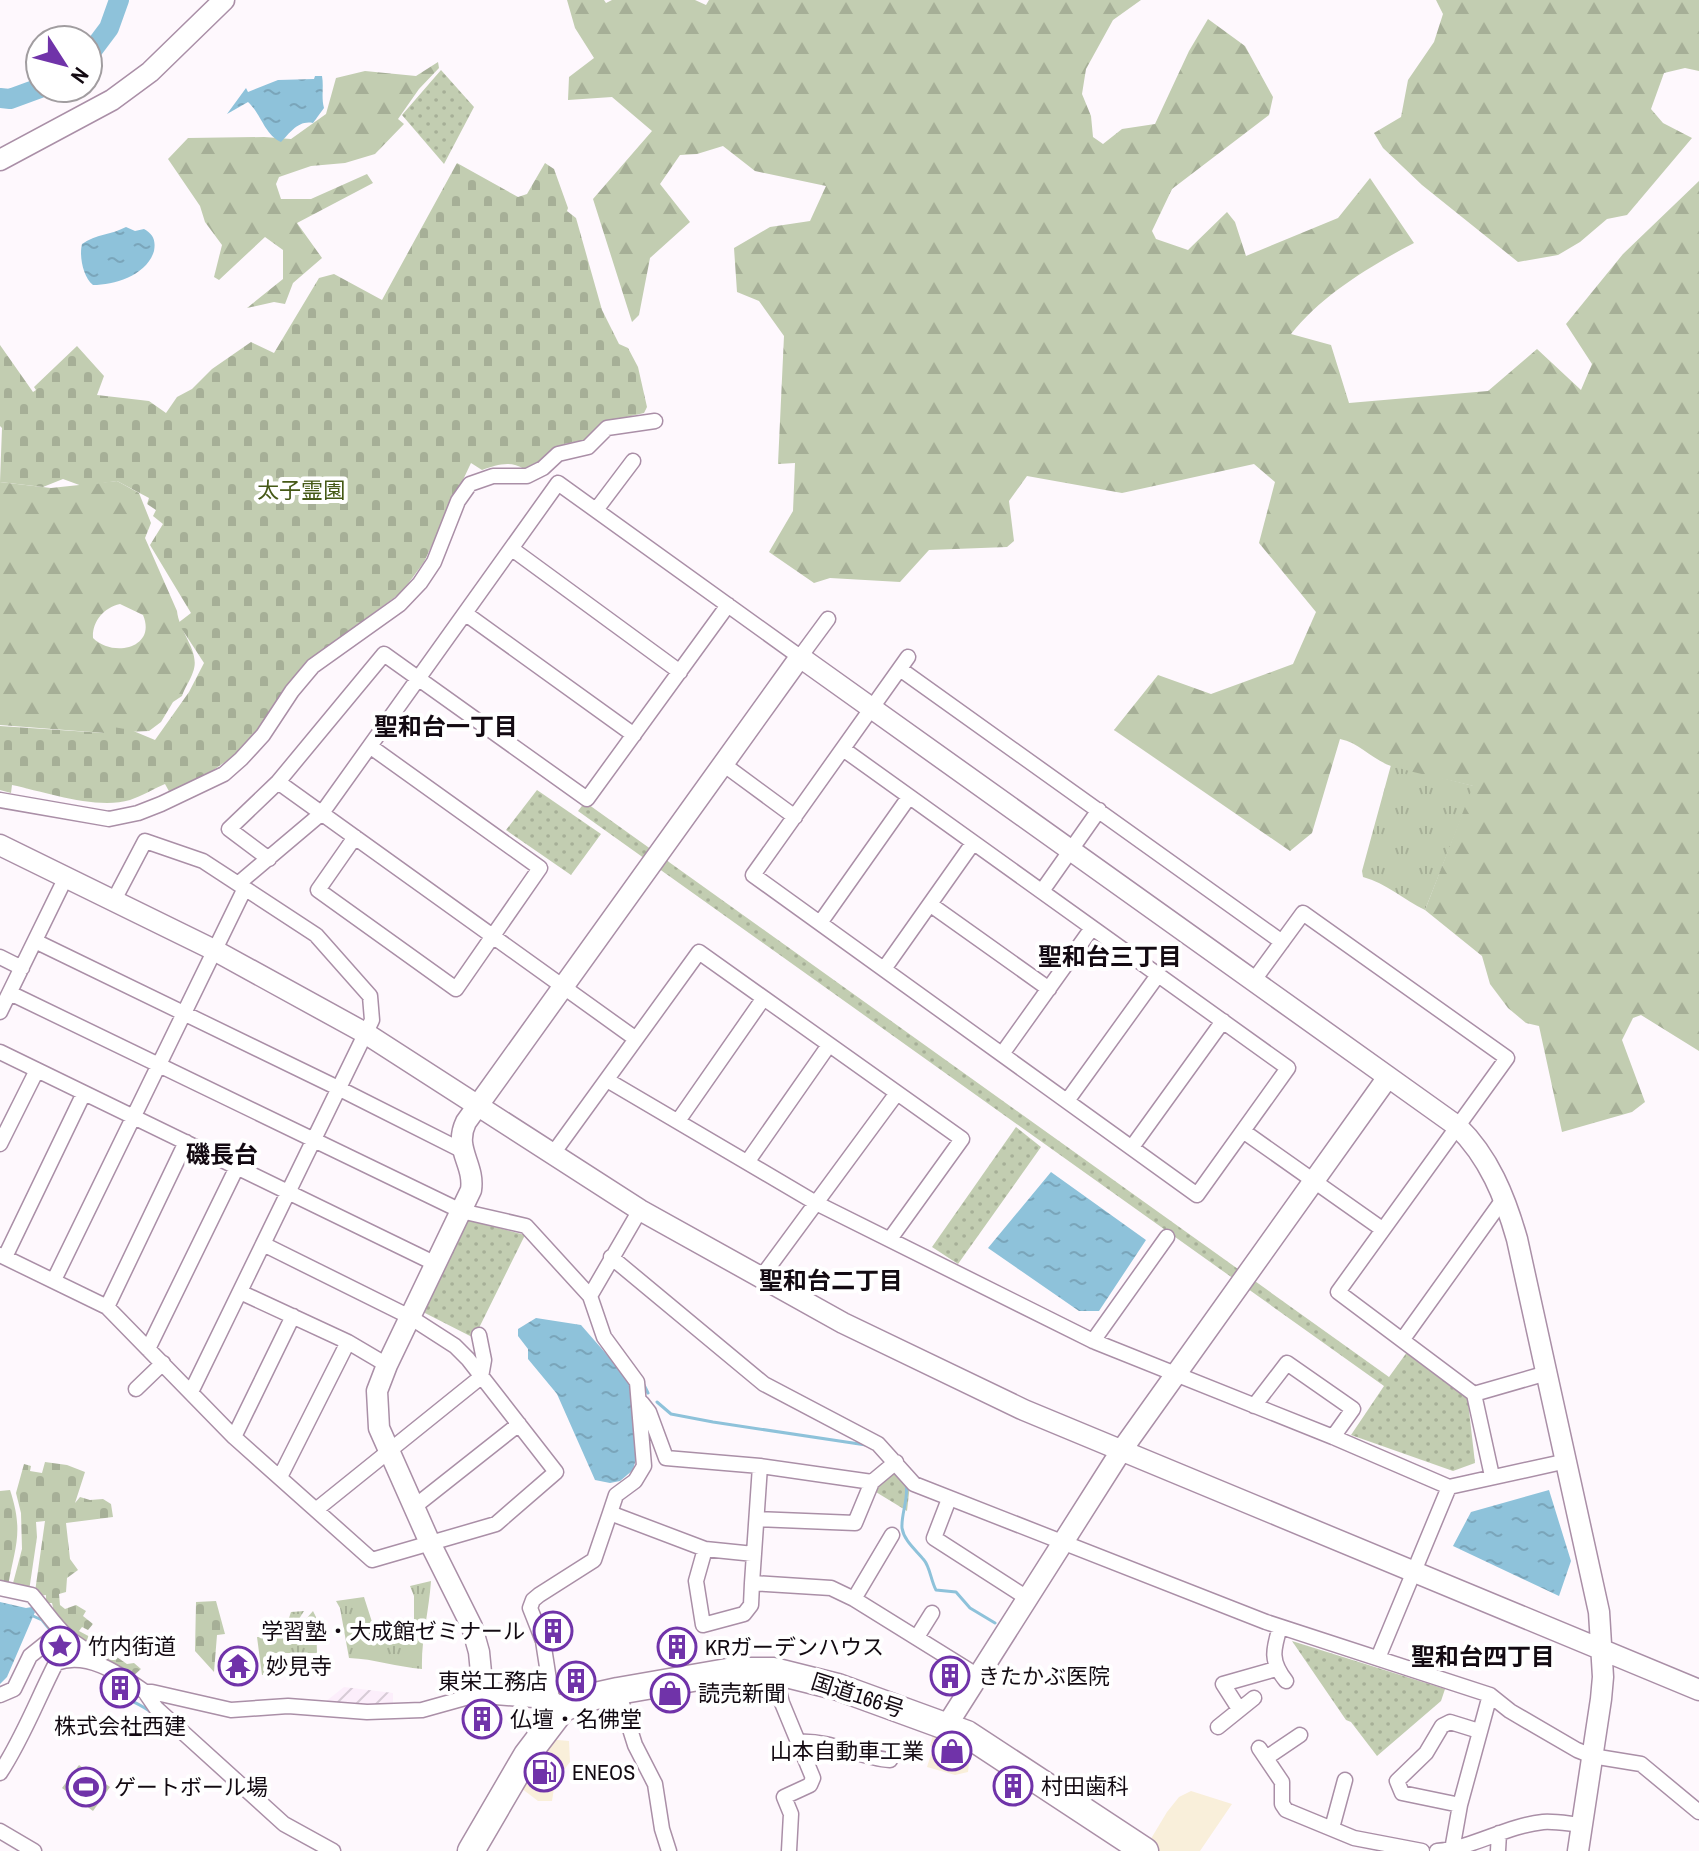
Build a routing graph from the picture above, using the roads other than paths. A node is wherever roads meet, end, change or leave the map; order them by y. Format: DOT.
graph roads {
  1 [pos="224,0"];
  2 [pos="0,160"];
  3 [pos="655,421"];
  4 [pos="633,461"];
  5 [pos="543,468"];
  6 [pos="558,483"];
  7 [pos="596,510"];
  8 [pos="512,549"];
  9 [pos="728,605"];
  10 [pos="466,614"];
  11 [pos="828,619"];
  12 [pos="800,657"];
  13 [pos="680,672"];
  14 [pos="419,679"];
  15 [pos="872,707"];
  16 [pos="634,735"];
  17 [pos="371,747"];
  18 [pos="843,749"];
  19 [pos="723,764"];
  20 [pos="278,782"];
  21 [pos="909,797"];
  22 [pos="0,800"];
  23 [pos="1099,810"];
  24 [pos="322,813"];
  25 [pos="795,817"];
  26 [pos="355,837"];
  27 [pos="973,843"];
  28 [pos="0,845"];
  29 [pos="1070,848"];
  30 [pos="269,859"];
  31 [pos="66,877"];
  32 [pos="242,886"];
  33 [pos="1042,891"];
  34 [pos="114,900"];
  35 [pos="931,905"];
  36 [pos="820,923"];
  37 [pos="1092,928"];
  38 [pos="492,936"];
  39 [pos="35,941"];
  40 [pos="1282,942"];
  41 [pos="214,950"];
  42 [pos="0,957"];
  43 [pos="22,968"];
  44 [pos="884,969"];
  45 [pos="1158,975"];
  46 [pos="1254,980"];
  47 [pos="564,988"];
  48 [pos="1049,989"];
  49 [pos="10,993"];
  50 [pos="763,999"];
  51 [pos="0,1012"];
  52 [pos="184,1012"];
  53 [pos="1223,1021"];
  54 [pos="365,1033"];
  55 [pos="636,1039"];
  56 [pos="829,1045"];
  57 [pos="0,1052"];
  58 [pos="1002,1054"];
  59 [pos="158,1064"];
  60 [pos="37,1070"];
  61 [pos="1388,1077"];
  62 [pos="607,1080"];
  63 [pos="338,1088"];
  64 [pos="84,1093"];
  65 [pos="897,1093"];
  66 [pos="1067,1101"];
  67 [pos="478,1105"];
  68 [pos="133,1117"];
  69 [pos="678,1121"];
  70 [pos="1457,1126"];
  71 [pos="1243,1131"];
  72 [pos="313,1139"];
  73 [pos="186,1142"];
  74 [pos="0,1144"];
  75 [pos="1132,1147"];
  76 [pos="463,1151"];
  77 [pos="552,1155"];
  78 [pos="748,1161"];
  79 [pos="237,1167"];
  80 [pos="1314,1180"];
  81 [pos="287,1192"];
  82 [pos="1504,1198"];
  83 [pos="816,1203"];
  84 [pos="640,1210"];
  85 [pos="461,1211"];
  86 [pos="1382,1229"];
  87 [pos="1167,1237"];
  88 [pos="890,1239"];
  89 [pos="263,1244"];
  90 [pos="2,1256"];
  91 [pos="611,1257"];
  92 [pos="436,1264"];
  93 [pos="760,1279"];
  94 [pos="54,1280"];
  95 [pos="240,1292"];
  96 [pos="590,1296"];
  97 [pos="107,1307"];
  98 [pos="293,1316"];
  99 [pos="410,1317"];
  100 [pos="479,1335"];
  101 [pos="1403,1339"];
  102 [pos="1093,1341"];
  103 [pos="348,1342"];
  104 [pos="148,1349"];
  105 [pos="163,1363"];
  106 [pos="387,1365"];
  107 [pos="1547,1373"];
  108 [pos="1175,1374"];
  109 [pos="481,1377"];
  110 [pos="136,1389"];
  111 [pos="191,1392"];
  112 [pos="1474,1394"];
  113 [pos="639,1401"];
  114 [pos="1254,1406"];
  115 [pos="519,1424"];
  116 [pos="234,1437"];
  117 [pos="1333,1437"];
  118 [pos="1121,1451"];
  119 [pos="388,1452"];
  120 [pos="1567,1461"];
  121 [pos="760,1466"];
  122 [pos="884,1472"];
  123 [pos="1492,1476"];
  124 [pos="280,1477"];
  125 [pos="1449,1487"];
  126 [pos="949,1499"];
  127 [pos="414,1507"];
  128 [pos="317,1509"];
  129 [pos="610,1513"];
  130 [pos="757,1519"];
  131 [pos="1063,1542"];
  132 [pos="430,1543"];
  133 [pos="891,1546"];
  134 [pos="705,1549"];
  135 [pos="754,1554"];
  136 [pos="1415,1572"];
  137 [pos="752,1583"];
  138 [pos="0,1588"];
  139 [pos="1027,1598"];
  140 [pos="854,1599"];
  141 [pos="932,1613"];
  142 [pos="1280,1627"];
  143 [pos="60,1632"];
  144 [pos="917,1637"];
  145 [pos="1601,1648"];
  146 [pos="1378,1658"];
  147 [pos="774,1671"];
  148 [pos="978,1676"];
  149 [pos="139,1688"];
  150 [pos="1699,1690"];
  151 [pos="618,1691"];
  152 [pos="483,1693"];
  153 [pos="0,1695"];
  154 [pos="1490,1695"];
  155 [pos="1254,1698"];
  156 [pos="557,1704"];
  157 [pos="1239,1709"];
  158 [pos="947,1725"];
  159 [pos="1218,1727"];
  160 [pos="1479,1731"];
  161 [pos="1300,1735"];
  162 [pos="800,1742"];
  163 [pos="1592,1756"];
  164 [pos="890,1760"];
  165 [pos="0,1773"];
  166 [pos="1345,1780"];
  167 [pos="1460,1805"];
  168 [pos="1699,1812"];
  169 [pos="1582,1825"];
  170 [pos="1332,1828"];
  171 [pos="0,1831"];
  172 [pos="1499,1833"];
  173 [pos="1382,1848"];
  174 [pos="1444,1850"];
  175 [pos="34,1851"];
  176 [pos="333,1851"];
  177 [pos="471,1851"];
  178 [pos="669,1851"];
  179 [pos="789,1851"];
  180 [pos="1145,1851"];
  181 [pos="1422,1851"];
  182 [pos="1498,1851"];
  183 [pos="1578,1851"];
  1 -- 2 [label="street"];
  3 -- 5 [label="street"];
  4 -- 7 [label="street"];
  5 -- 6 [label="street"];
  5 -- 22 [label="street"];
  6 -- 7 [label="street"];
  6 -- 8 [label="street"];
  7 -- 9 [label="street"];
  8 -- 10 [label="street"];
  8 -- 13 [label="street"];
  9 -- 12 [label="street"];
  9 -- 13 [label="street"];
  10 -- 14 [label="street"];
  10 -- 16 [label="street"];
  11 -- 12 [label="street"];
  12 -- 15 [label="street"];
  12 -- 19 [label="street"];
  13 -- 16 [label="street"];
  14 -- 16 [label="street"];
  14 -- 17 [label="street"];
  14 -- 20 [label="street"];
  15 -- 18 [label="street"];
  15 -- 23 [label="street"];
  15 -- 29 [label="street"];
  17 -- 24 [label="street"];
  17 -- 38 [label="street"];
  18 -- 21 [label="street"];
  18 -- 25 [label="street"];
  19 -- 25 [label="street"];
  19 -- 47 [label="street"];
  20 -- 24 [label="street"];
  20 -- 30 [label="street"];
  21 -- 27 [label="street"];
  21 -- 36 [label="street"];
  23 -- 29 [label="street"];
  23 -- 40 [label="street"];
  24 -- 26 [label="street"];
  24 -- 30 [label="street"];
  25 -- 36 [label="street"];
  26 -- 38 [label="street"];
  26 -- 38 [label="street"];
  27 -- 33 [label="street"];
  27 -- 35 [label="street"];
  28 -- 31 [label="street"];
  29 -- 33 [label="street"];
  29 -- 46 [label="street"];
  30 -- 32 [label="street"];
  31 -- 34 [label="street"];
  31 -- 39 [label="street"];
  32 -- 34 [label="street"];
  32 -- 41 [label="street"];
  32 -- 54 [label="street"];
  33 -- 37 [label="street"];
  34 -- 41 [label="street"];
  35 -- 44 [label="street"];
  35 -- 48 [label="street"];
  36 -- 44 [label="street"];
  37 -- 45 [label="street"];
  37 -- 48 [label="street"];
  38 -- 47 [label="street"];
  39 -- 43 [label="street"];
  39 -- 52 [label="street"];
  40 -- 46 [label="street"];
  40 -- 70 [label="street"];
  41 -- 52 [label="street"];
  41 -- 54 [label="street"];
  42 -- 43 [label="street"];
  43 -- 49 [label="street"];
  44 -- 58 [label="street"];
  45 -- 53 [label="street"];
  45 -- 66 [label="street"];
  46 -- 61 [label="street"];
  47 -- 55 [label="street"];
  47 -- 67 [label="street"];
  48 -- 58 [label="street"];
  49 -- 51 [label="street"];
  49 -- 59 [label="street"];
  50 -- 55 [label="street"];
  50 -- 56 [label="street"];
  50 -- 69 [label="street"];
  52 -- 59 [label="street"];
  52 -- 63 [label="street"];
  53 -- 71 [label="street"];
  53 -- 75 [label="street"];
  54 -- 63 [label="street"];
  54 -- 67 [label="street"];
  55 -- 62 [label="street"];
  56 -- 65 [label="street"];
  56 -- 78 [label="street"];
  57 -- 60 [label="street"];
  58 -- 66 [label="street"];
  59 -- 68 [label="street"];
  59 -- 72 [label="street"];
  60 -- 64 [label="street"];
  60 -- 74 [label="street"];
  61 -- 70 [label="street"];
  61 -- 80 [label="street"];
  62 -- 69 [label="street"];
  62 -- 77 [label="street"];
  63 -- 72 [label="street"];
  63 -- 76 [label="street"];
  64 -- 68 [label="street"];
  64 -- 90 [label="street"];
  65 -- 83 [label="street"];
  65 -- 88 [label="street"];
  66 -- 75 [label="street"];
  67 -- 76 [label="street"];
  67 -- 77 [label="street"];
  68 -- 73 [label="street"];
  68 -- 94 [label="street"];
  69 -- 78 [label="street"];
  70 -- 82 [label="street"];
  70 -- 86 [label="street"];
  71 -- 75 [label="street"];
  71 -- 80 [label="street"];
  72 -- 81 [label="street"];
  72 -- 85 [label="street"];
  73 -- 79 [label="street"];
  73 -- 97 [label="street"];
  76 -- 85 [label="street"];
  77 -- 84 [label="street"];
  78 -- 83 [label="street"];
  79 -- 81 [label="street"];
  79 -- 104 [label="street"];
  80 -- 86 [label="street"];
  80 -- 108 [label="street"];
  81 -- 89 [label="street"];
  81 -- 92 [label="street"];
  82 -- 101 [label="street"];
  82 -- 107 [label="street"];
  83 -- 88 [label="street"];
  83 -- 93 [label="street"];
  84 -- 91 [label="street"];
  84 -- 93 [label="street"];
  85 -- 92 [label="street"];
  85 -- 96 [label="street"];
  86 -- 101 [label="street"];
  87 -- 102 [label="street"];
  88 -- 102 [label="street"];
  89 -- 95 [label="street"];
  89 -- 99 [label="street"];
  90 -- 94 [label="street"];
  91 -- 96 [label="street"];
  91 -- 122 [label="street"];
  92 -- 99 [label="street"];
  93 -- 118 [label="street"];
  94 -- 97 [label="street"];
  95 -- 98 [label="street"];
  95 -- 111 [label="street"];
  96 -- 113 [label="street"];
  97 -- 104 [label="street"];
  98 -- 103 [label="street"];
  98 -- 116 [label="street"];
  99 -- 106 [label="street"];
  99 -- 109 [label="street"];
  100 -- 109 [label="street"];
  101 -- 112 [label="street"];
  102 -- 108 [label="street"];
  103 -- 106 [label="street"];
  103 -- 124 [label="street"];
  104 -- 105 [label="street"];
  105 -- 110 [label="street"];
  105 -- 111 [label="street"];
  106 -- 119 [label="street"];
  107 -- 112 [label="street"];
  107 -- 120 [label="street"];
  108 -- 114 [label="street"];
  108 -- 118 [label="street"];
  109 -- 115 [label="street"];
  109 -- 119 [label="street"];
  111 -- 116 [label="street"];
  112 -- 123 [label="street"];
  113 -- 121 [label="street"];
  113 -- 129 [label="street"];
  114 -- 117 [label="street"];
  114 -- 117 [label="street"];
  115 -- 127 [label="street"];
  115 -- 132 [label="street"];
  116 -- 124 [label="street"];
  117 -- 125 [label="street"];
  118 -- 131 [label="street"];
  118 -- 136 [label="street"];
  119 -- 127 [label="street"];
  119 -- 128 [label="street"];
  120 -- 123 [label="street"];
  120 -- 145 [label="street"];
  121 -- 122 [label="street"];
  121 -- 130 [label="street"];
  122 -- 126 [label="street"];
  122 -- 130 [label="street"];
  123 -- 125 [label="street"];
  124 -- 128 [label="street"];
  125 -- 136 [label="street"];
  126 -- 131 [label="street"];
  126 -- 139 [label="street"];
  127 -- 132 [label="street"];
  128 -- 132 [label="street"];
  129 -- 134 [label="street"];
  129 -- 156 [label="street"];
  130 -- 135 [label="street"];
  131 -- 139 [label="street"];
  131 -- 142 [label="street"];
  132 -- 152 [label="street"];
  133 -- 140 [label="street"];
  134 -- 135 [label="street"];
  134 -- 137 [label="street"];
  135 -- 137 [label="street"];
  136 -- 145 [label="street"];
  136 -- 146 [label="street"];
  137 -- 140 [label="street"];
  138 -- 143 [label="street"];
  139 -- 148 [label="street"];
  140 -- 144 [label="street"];
  141 -- 144 [label="street"];
  142 -- 146 [label="street"];
  142 -- 157 [label="street"];
  143 -- 149 [label="street"];
  143 -- 153 [label="street"];
  144 -- 148 [label="street"];
  145 -- 150 [label="street"];
  145 -- 163 [label="street"];
  146 -- 154 [label="street"];
  147 -- 151 [label="highway, 国道166号"];
  147 -- 158 [label="highway, 国道166号"];
  147 -- 162 [label="street"];
  148 -- 158 [label="street"];
  149 -- 152 [label="street"];
  149 -- 165 [label="street"];
  149 -- 176 [label="street"];
  151 -- 156 [label="highway, 国道166号"];
  151 -- 178 [label="street"];
  152 -- 156 [label="street"];
  154 -- 160 [label="street"];
  154 -- 163 [label="street"];
  155 -- 157 [label="street"];
  156 -- 177 [label="highway"];
  157 -- 159 [label="street"];
  158 -- 180 [label="highway, 国道166号"];
  160 -- 167 [label="street"];
  160 -- 167 [label="street"];
  161 -- 170 [label="street"];
  162 -- 164 [label="street"];
  162 -- 179 [label="street"];
  163 -- 168 [label="street"];
  163 -- 169 [label="street"];
  166 -- 170 [label="street"];
  167 -- 174 [label="street"];
  169 -- 172 [label="street"];
  169 -- 183 [label="street"];
  170 -- 173 [label="street"];
  171 -- 175 [label="street"];
  172 -- 174 [label="street"];
  172 -- 182 [label="street"];
  173 -- 181 [label="street"];
}
